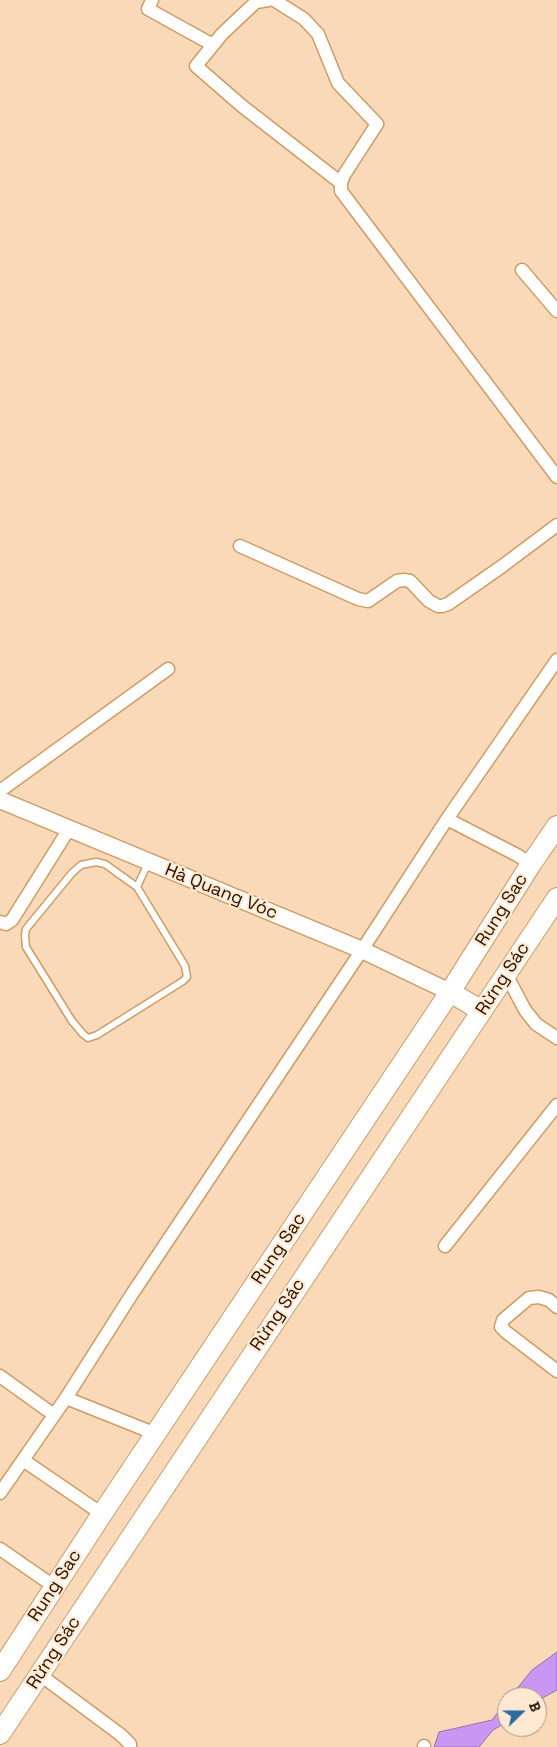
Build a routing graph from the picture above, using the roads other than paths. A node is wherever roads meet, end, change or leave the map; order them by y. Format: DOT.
graph roads {
  1 [pos="152,0"];
  2 [pos="269,0"];
  3 [pos="274,0"];
  4 [pos="213,45"];
  5 [pos="341,183"];
  6 [pos="522,270"];
  7 [pos="557,311"];
  8 [pos="557,477"];
  9 [pos="557,525"];
  10 [pos="240,546"];
  11 [pos="557,660"];
  12 [pos="168,669"];
  13 [pos="0,791"];
  14 [pos="0,800"];
  15 [pos="447,819"];
  16 [pos="557,826"];
  17 [pos="69,829"];
  18 [pos="524,860"];
  19 [pos="149,862"];
  20 [pos="138,887"];
  21 [pos="557,898"];
  22 [pos="0,922"];
  23 [pos="362,950"];
  24 [pos="506,974"];
  25 [pos="445,990"];
  26 [pos="482,1011"];
  27 [pos="557,1038"];
  28 [pos="557,1104"];
  29 [pos="445,1246"];
  30 [pos="557,1307"];
  31 [pos="557,1371"];
  32 [pos="0,1376"];
  33 [pos="66,1398"];
  34 [pos="54,1415"];
  35 [pos="156,1434"];
  36 [pos="23,1460"];
  37 [pos="0,1494"];
  38 [pos="102,1514"];
  39 [pos="0,1548"];
  40 [pos="55,1587"];
  41 [pos="0,1671"];
  42 [pos="40,1674"];
  43 [pos="0,1734"];
  44 [pos="130,1747"];
  1 -- 4 [label="street"];
  2 -- 4 [label="street"];
  3 -- 5 [label="street"];
  4 -- 5 [label="street"];
  5 -- 8 [label="street"];
  6 -- 7 [label="street"];
  9 -- 10 [label="street"];
  11 -- 15 [label="street"];
  12 -- 13 [label="street"];
  14 -- 17 [label="street, Hà Quang Vóc"];
  15 -- 18 [label="street"];
  15 -- 23 [label="street"];
  16 -- 18 [label="main road, Rung Sac"];
  17 -- 19 [label="street, Hà Quang Vóc"];
  17 -- 22 [label="street"];
  18 -- 25 [label="main road, Rung Sac"];
  19 -- 20 [label="lane"];
  19 -- 23 [label="street, Hà Quang Vóc"];
  20 -- 20 [label="lane"];
  21 -- 24 [label="main road, Rừng Sác"];
  23 -- 25 [label="street, Hà Quang Vóc"];
  23 -- 33 [label="street"];
  24 -- 26 [label="main road, Rừng Sác"];
  24 -- 27 [label="street"];
  25 -- 26 [label="main road"];
  25 -- 35 [label="main road, Rung Sac"];
  26 -- 42 [label="main road, Rừng Sác"];
  28 -- 29 [label="street"];
  30 -- 31 [label="street"];
  32 -- 34 [label="street"];
  33 -- 34 [label="street"];
  33 -- 35 [label="street"];
  34 -- 36 [label="street"];
  35 -- 38 [label="main road, Rung Sac"];
  36 -- 37 [label="street"];
  36 -- 38 [label="street"];
  38 -- 40 [label="main road, Rung Sac"];
  39 -- 40 [label="street"];
  40 -- 41 [label="main road, Rung Sac"];
  42 -- 43 [label="main road, Rừng Sác"];
  42 -- 44 [label="street"];
}
